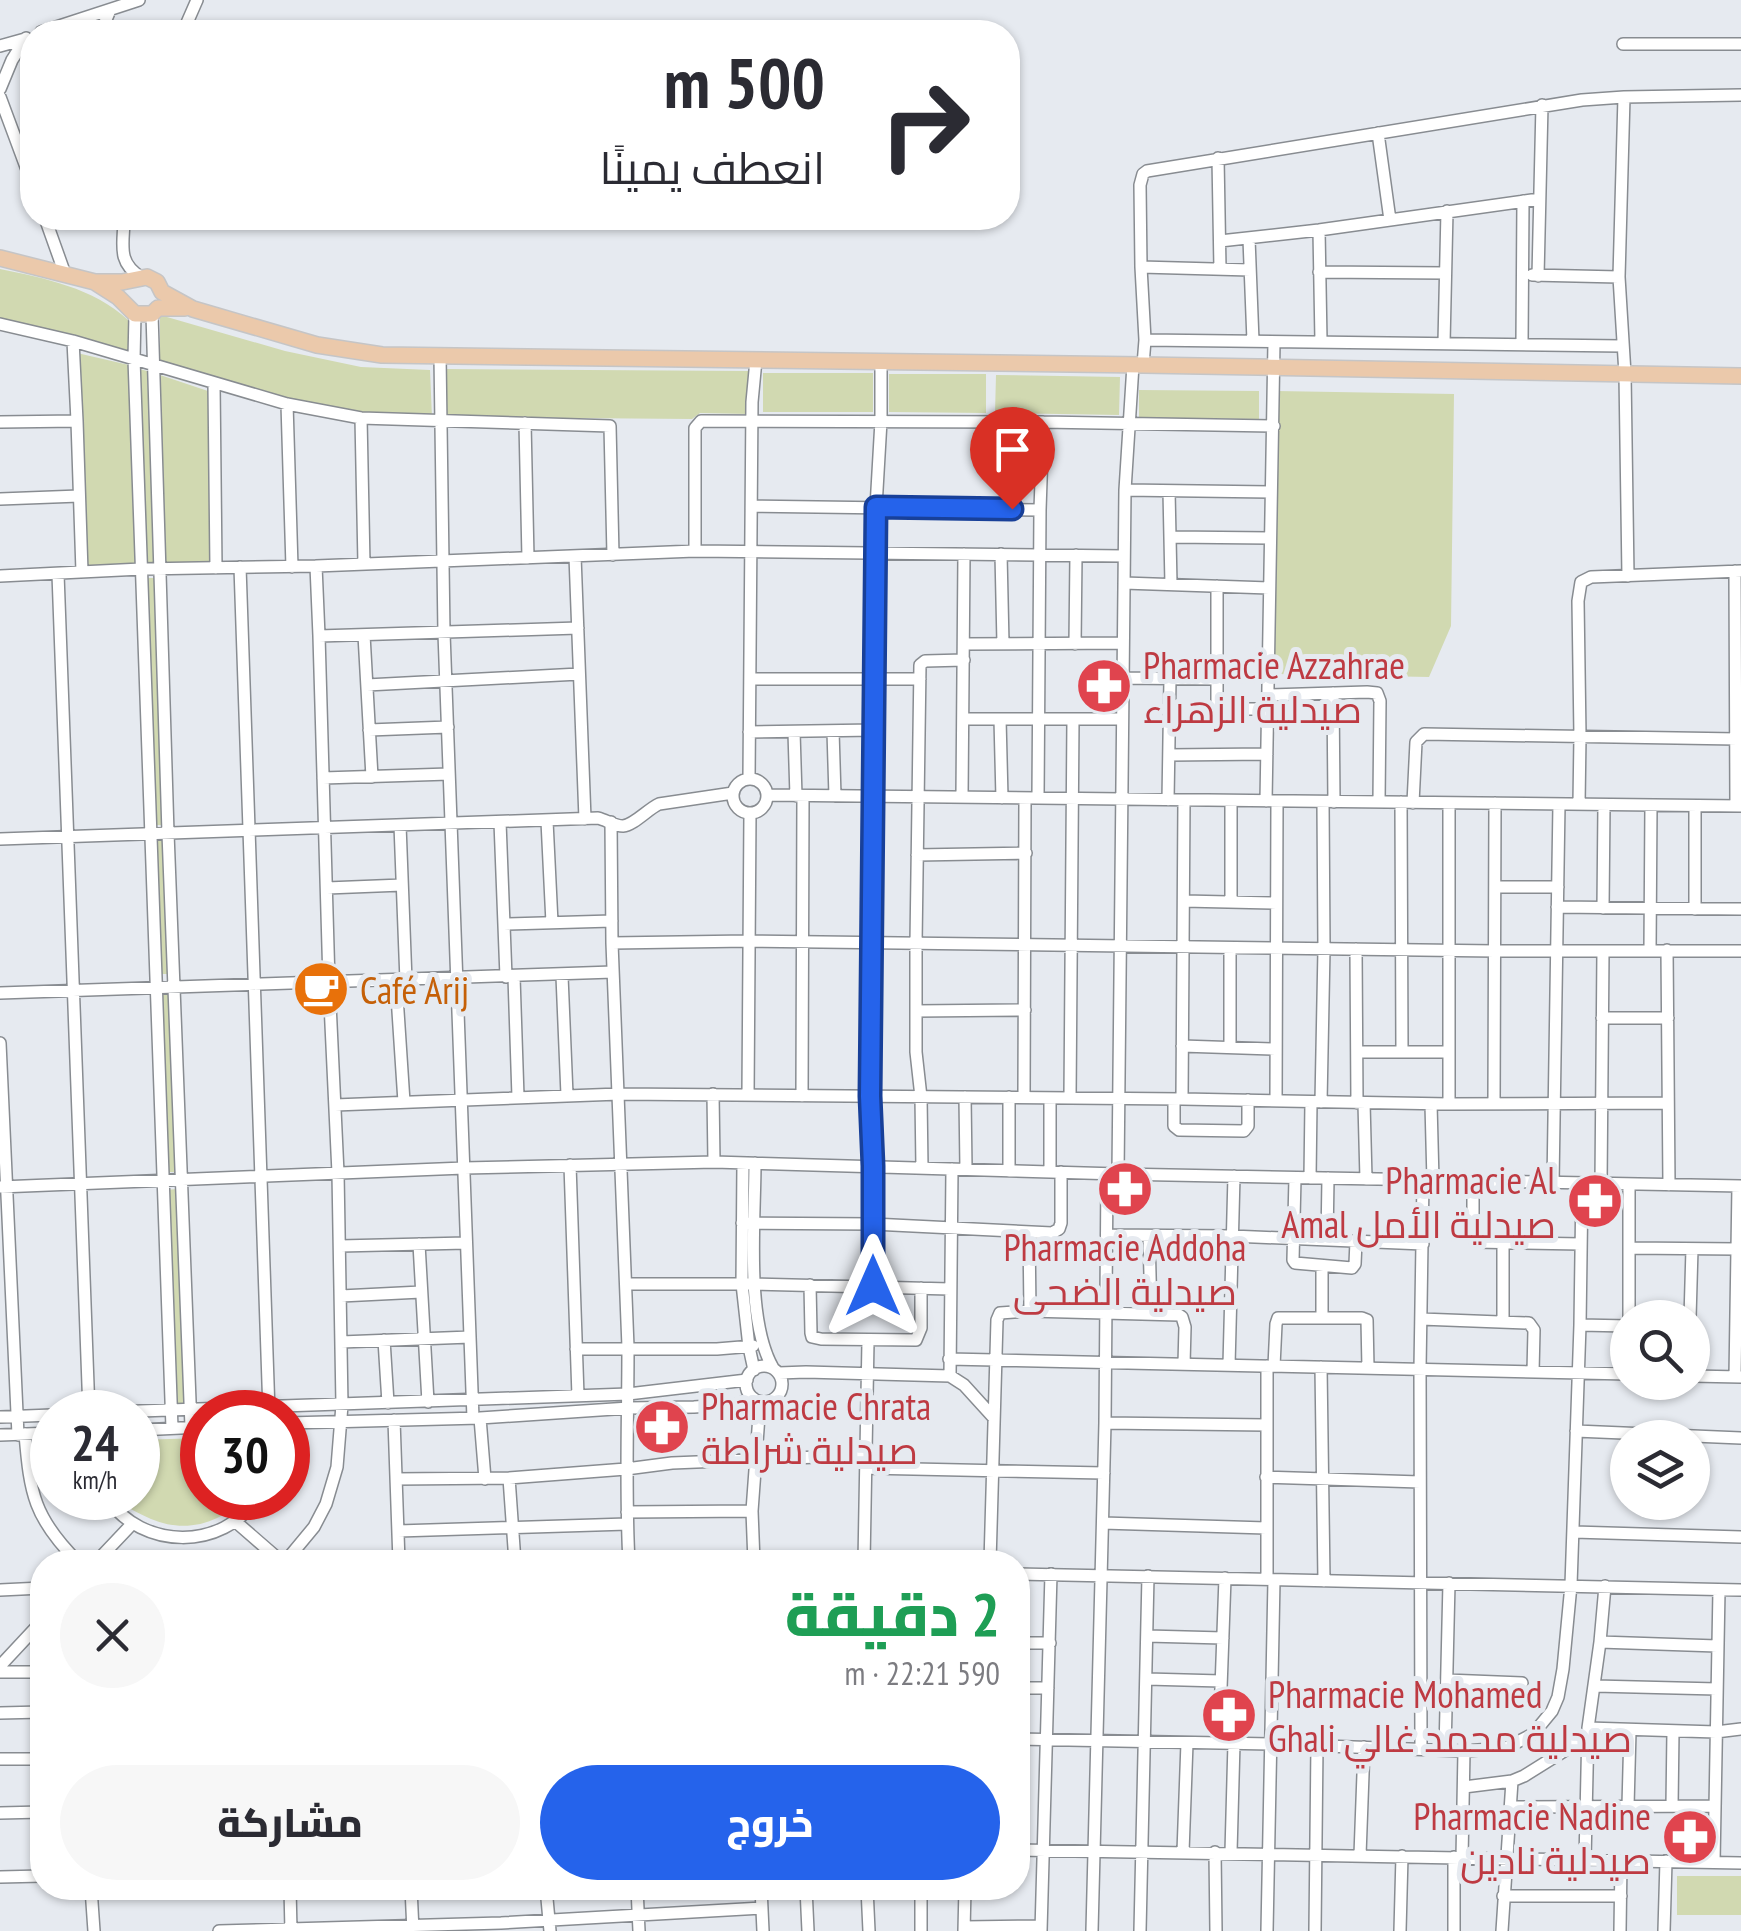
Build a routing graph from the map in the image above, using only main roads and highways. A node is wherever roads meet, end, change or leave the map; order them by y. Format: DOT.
graph roads {
  1 [pos="3,255"];
  2 [pos="136,279"];
  3 [pos="95,282"];
  4 [pos="147,307"];
  5 [pos="1741,376"];
  1 -- 3 [label="main road"];
  2 -- 3 [label="main road"];
  2 -- 4 [label="main road"];
  2 -- 4 [label="main road"];
  3 -- 4 [label="main road"];
  4 -- 5 [label="main road"];
}
